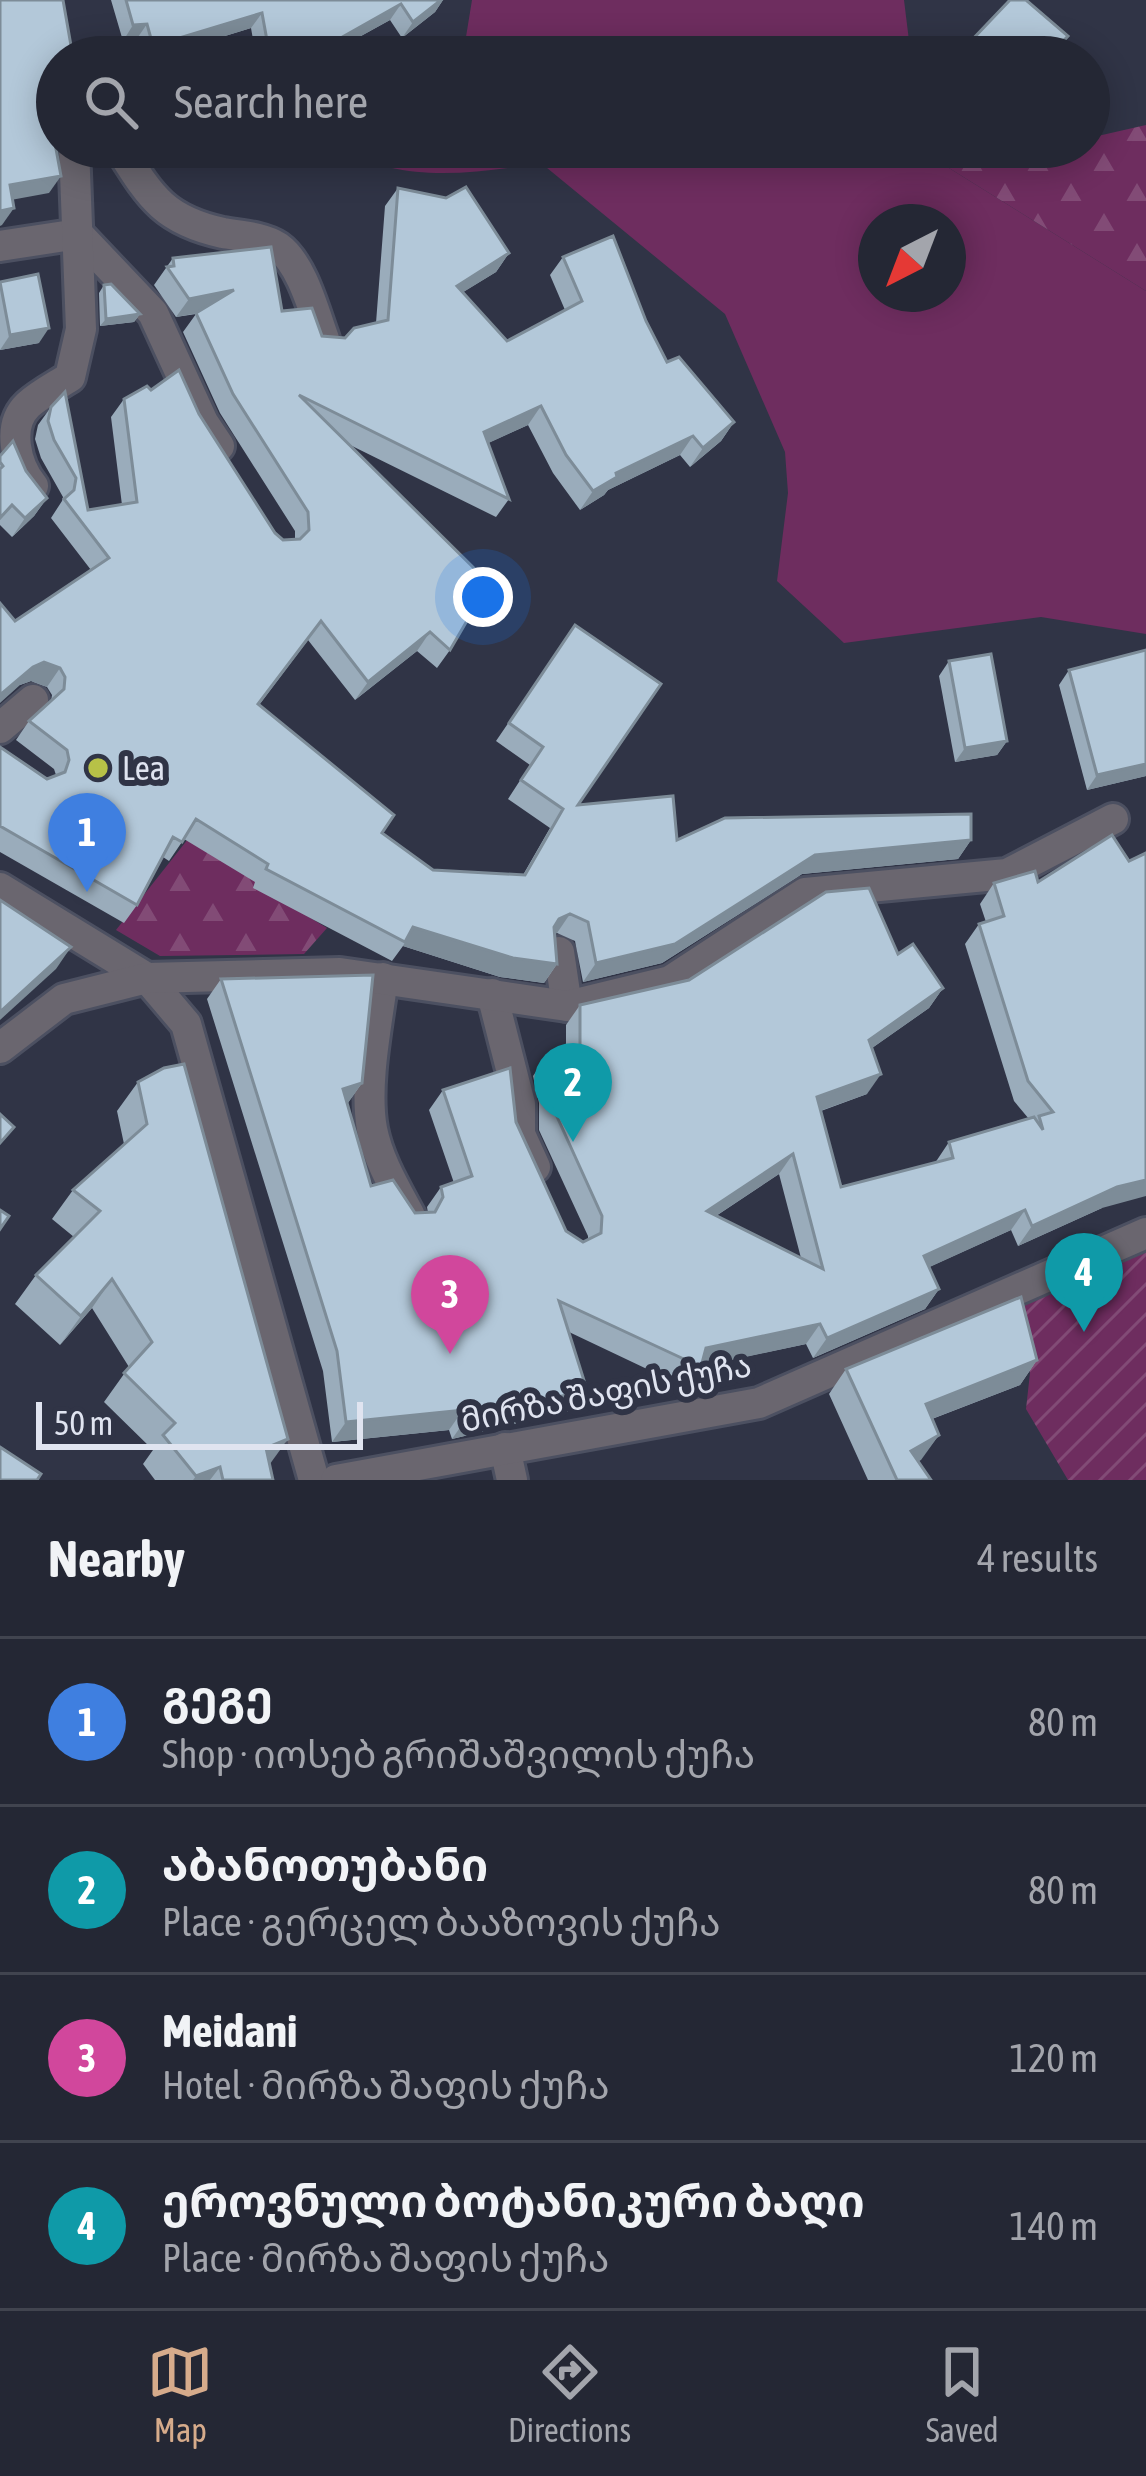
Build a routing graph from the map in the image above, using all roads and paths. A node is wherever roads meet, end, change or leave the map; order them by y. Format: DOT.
graph roads {
  1 [pos="75,168"];
  2 [pos="132,168"];
  3 [pos="77,234"];
  4 [pos="0,246"];
  5 [pos="324,339"];
  6 [pos="241,482"];
  7 [pos="44,500"];
  8 [pos="33,700"];
  9 [pos="3,746"];
  10 [pos="1113,820"];
  11 [pos="0,888"];
  12 [pos="559,952"];
  13 [pos="147,978"];
  14 [pos="382,979"];
  15 [pos="492,994"];
  16 [pos="567,1006"];
  17 [pos="0,1048"];
  18 [pos="550,1199"];
  19 [pos="410,1216"];
  20 [pos="1146,1233"];
  21 [pos="505,1448"];
  22 [pos="314,1480"];
  23 [pos="336,1480"];
  24 [pos="512,1480"];
  1 -- 3 [label="street"];
  2 -- 5 [label="street"];
  3 -- 4 [label="street"];
  3 -- 6 [label="street"];
  3 -- 7 [label="street"];
  8 -- 9 [label="street"];
  10 -- 16 [label="street"];
  11 -- 13 [label="street"];
  12 -- 16 [label="street"];
  13 -- 14 [label="street"];
  13 -- 17 [label="street"];
  13 -- 22 [label="street"];
  14 -- 15 [label="street"];
  14 -- 19 [label="street"];
  15 -- 16 [label="street"];
  15 -- 18 [label="street"];
  20 -- 21 [label="street, მირზა შაფის ქუჩა"];
  21 -- 23 [label="street, მირზა შაფის ქუჩა"];
  21 -- 24 [label="street"];
}
